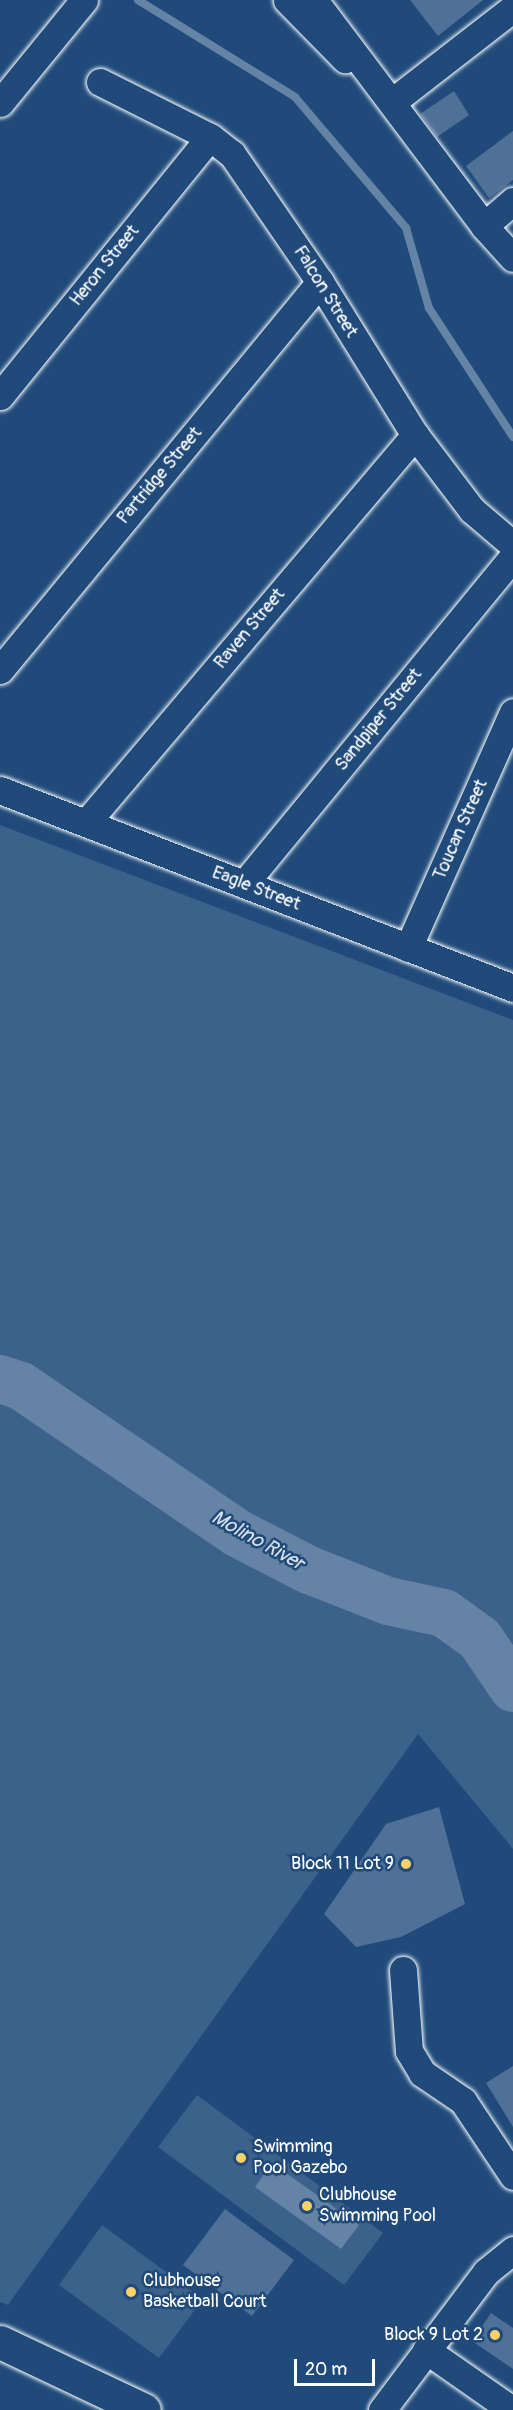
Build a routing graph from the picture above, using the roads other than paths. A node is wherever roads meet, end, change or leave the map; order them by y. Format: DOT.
graph roads {
  1 [pos="287,0"];
  2 [pos="314,0"];
  3 [pos="81,4"];
  4 [pos="513,8"];
  5 [pos="100,82"];
  6 [pos="392,102"];
  7 [pos="0,103"];
  8 [pos="210,137"];
  9 [pos="513,201"];
  10 [pos="484,226"];
  11 [pos="513,258"];
  12 [pos="513,275"];
  13 [pos="320,282"];
  14 [pos="0,396"];
  15 [pos="415,435"];
  16 [pos="513,545"];
  17 [pos="513,557"];
  18 [pos="0,670"];
  19 [pos="513,712"];
  20 [pos="0,790"];
  21 [pos="86,823"];
  22 [pos="244,884"];
  23 [pos="408,948"];
  24 [pos="513,987"];
  25 [pos="403,1970"];
  26 [pos="513,2176"];
  27 [pos="513,2250"];
  28 [pos="0,2342"];
  29 [pos="426,2350"];
  30 [pos="144,2410"];
  31 [pos="382,2410"];
  32 [pos="513,2410"];
  1 -- 6 [label="street"];
  2 -- 6 [label="street"];
  3 -- 7 [label="street"];
  4 -- 6 [label="street"];
  5 -- 8 [label="street, Falcon Street"];
  6 -- 10 [label="street"];
  8 -- 13 [label="street, Falcon Street"];
  8 -- 14 [label="street, Heron Street"];
  9 -- 10 [label="street"];
  10 -- 11 [label="street"];
  10 -- 12 [label="street"];
  13 -- 15 [label="street, Falcon Street"];
  13 -- 18 [label="street, Partridge Street"];
  15 -- 16 [label="street, Falcon Street"];
  15 -- 21 [label="street, Raven Street"];
  17 -- 22 [label="street, Sandpiper Street"];
  19 -- 23 [label="street, Toucan Street"];
  20 -- 21 [label="street, Eagle Street"];
  21 -- 22 [label="street, Eagle Street"];
  22 -- 23 [label="street, Eagle Street"];
  23 -- 24 [label="street, Eagle Street"];
  25 -- 26 [label="street"];
  27 -- 29 [label="street"];
  28 -- 30 [label="main road"];
  29 -- 31 [label="street"];
  29 -- 32 [label="street"];
}
